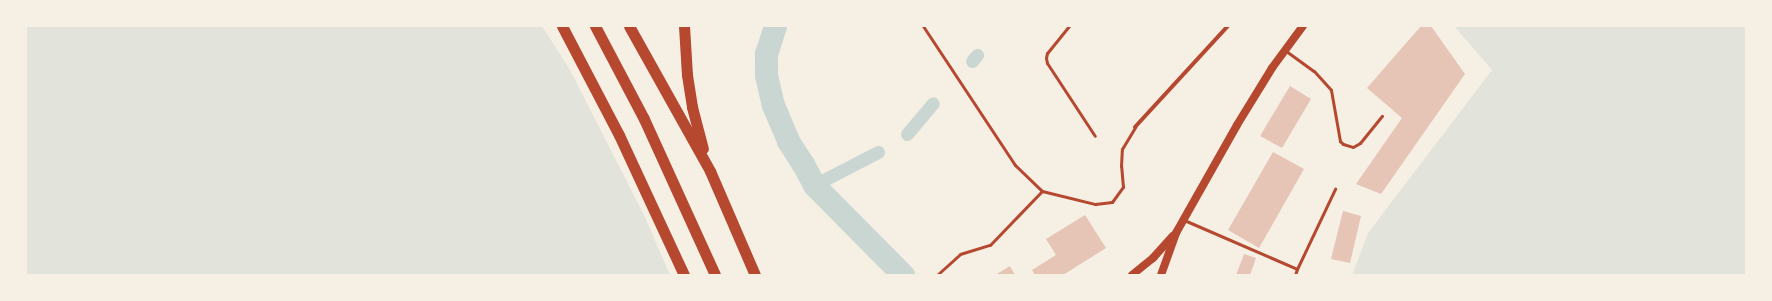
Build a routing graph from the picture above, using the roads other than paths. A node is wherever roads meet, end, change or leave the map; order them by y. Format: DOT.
graph roads {
  1 [pos="562,26"];
  2 [pos="595,26"];
  3 [pos="629,26"];
  4 [pos="684,26"];
  5 [pos="923,26"];
  6 [pos="1069,26"];
  7 [pos="1228,26"];
  8 [pos="1303,26"];
  9 [pos="1285,50"];
  10 [pos="1382,116"];
  11 [pos="1135,127"];
  12 [pos="1095,136"];
  13 [pos="710,171"];
  14 [pos="1335,189"];
  15 [pos="1042,191"];
  16 [pos="1184,220"];
  17 [pos="1176,233"];
  18 [pos="1297,269"];
  19 [pos="684,275"];
  20 [pos="715,275"];
  21 [pos="755,275"];
  22 [pos="938,275"];
  23 [pos="1132,275"];
  24 [pos="1161,275"];
  25 [pos="1295,275"];
  1 -- 19 [label="highway"];
  2 -- 20 [label="highway"];
  3 -- 13 [label="highway"];
  4 -- 13 [label="highway"];
  5 -- 15 [label="lane"];
  6 -- 12 [label="lane"];
  7 -- 11 [label="street"];
  8 -- 9 [label="main road"];
  9 -- 10 [label="lane"];
  9 -- 16 [label="main road"];
  11 -- 15 [label="lane"];
  13 -- 21 [label="highway"];
  14 -- 18 [label="lane"];
  15 -- 22 [label="lane"];
  16 -- 17 [label="main road"];
  16 -- 18 [label="lane"];
  17 -- 23 [label="main road"];
  17 -- 24 [label="main road"];
  18 -- 25 [label="lane"];
}
